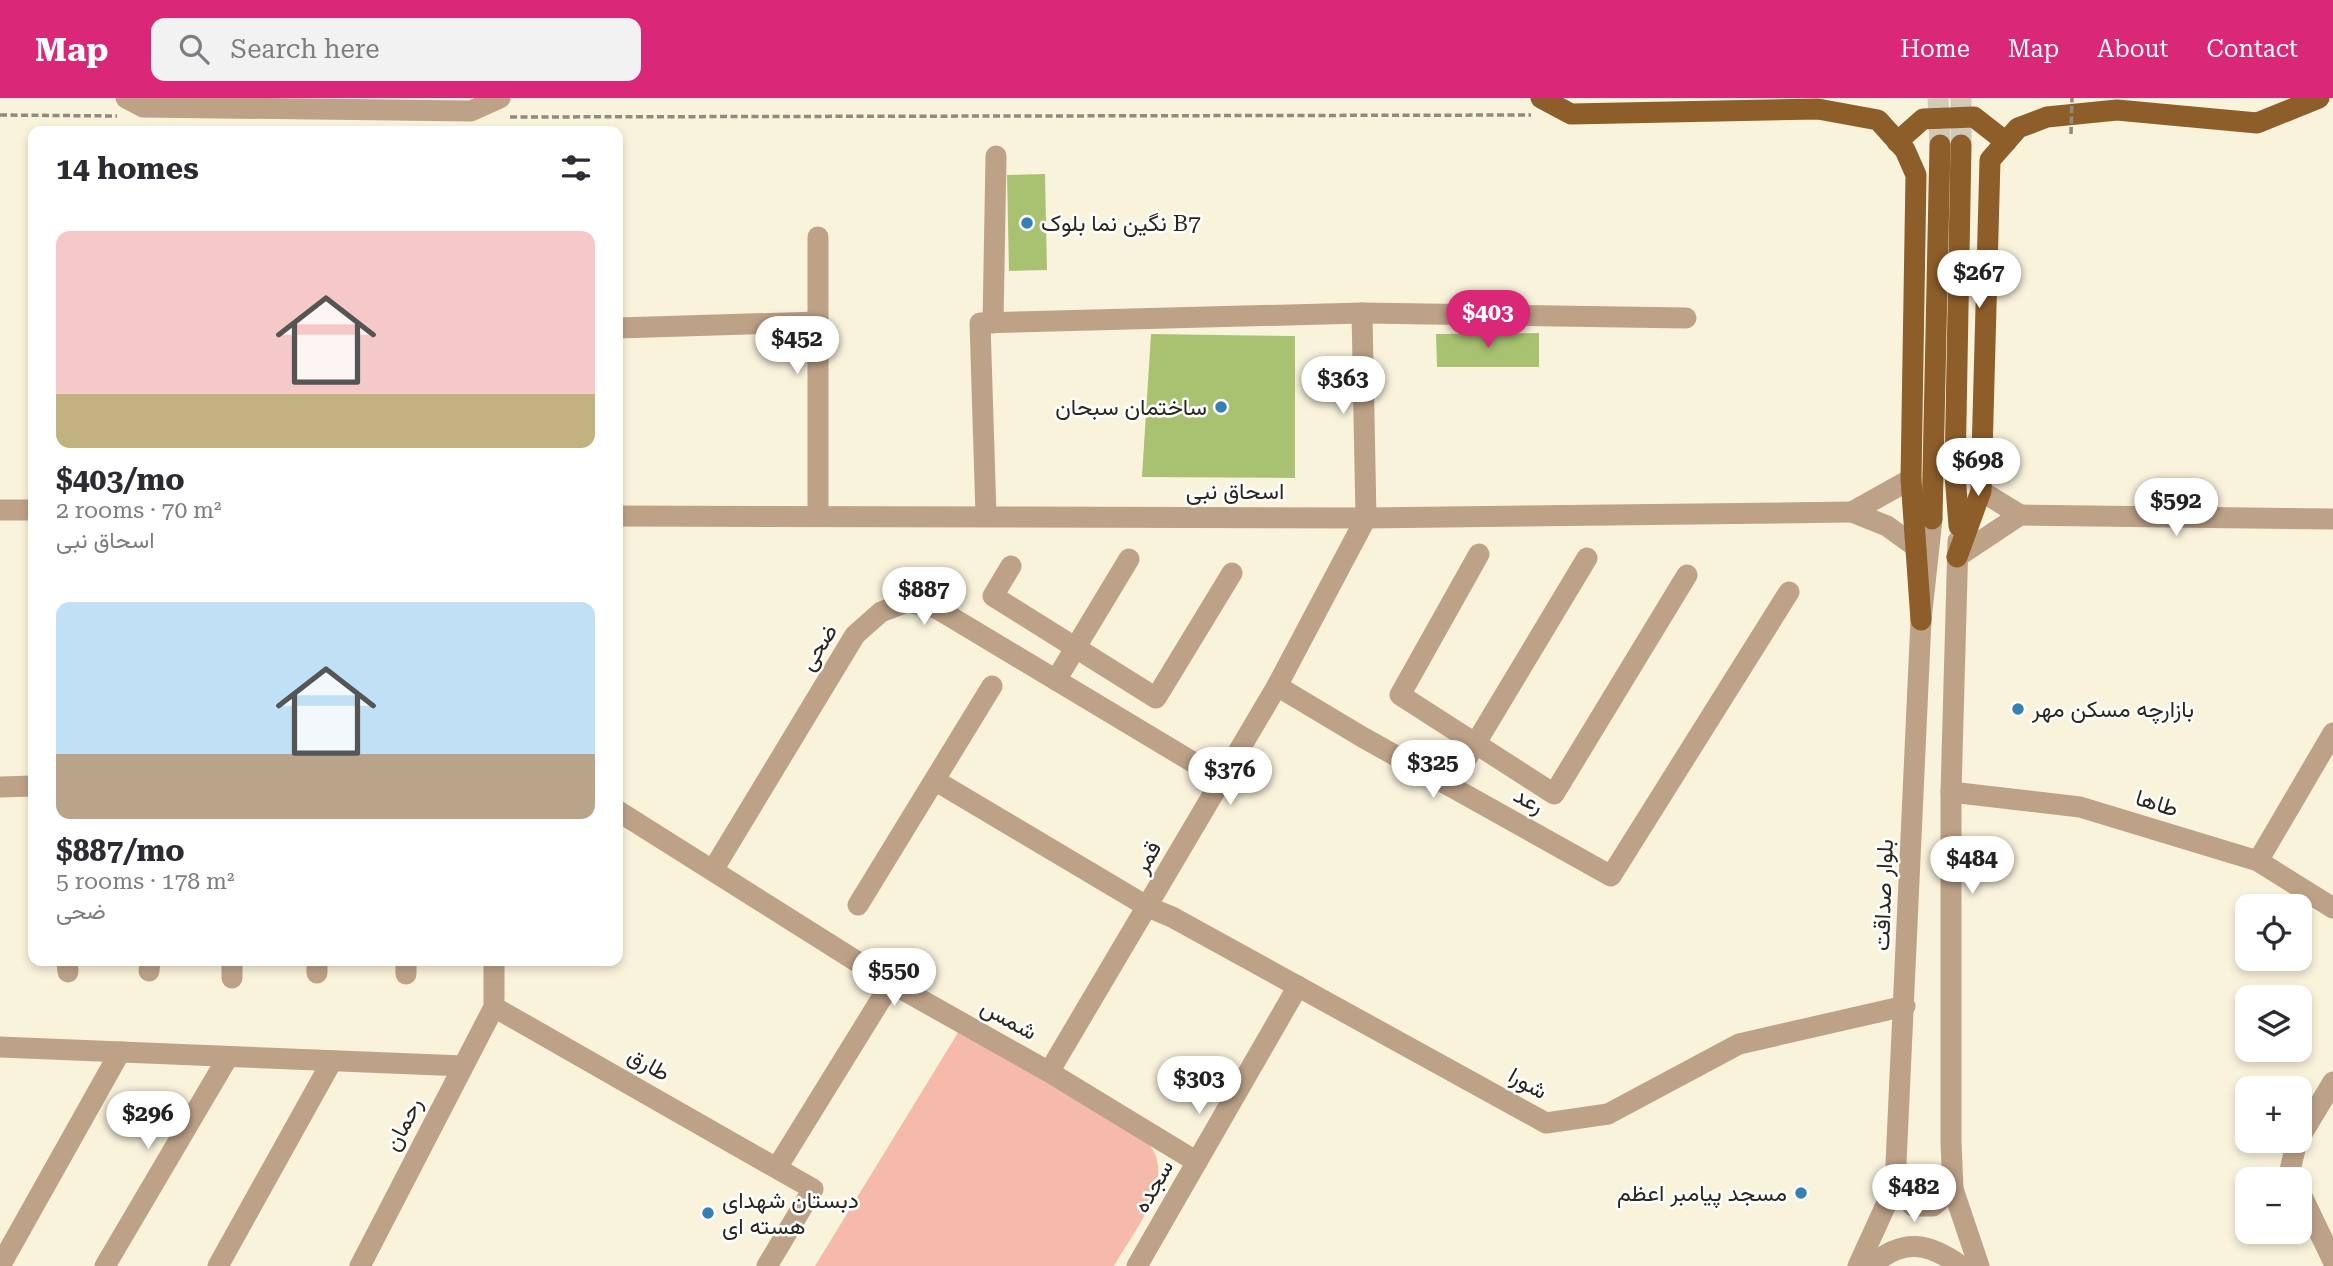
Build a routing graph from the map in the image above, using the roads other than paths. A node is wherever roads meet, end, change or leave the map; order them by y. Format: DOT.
graph roads {
  1 [pos="1541,98"];
  2 [pos="2319,98"];
  3 [pos="125,107"];
  4 [pos="499,107"];
  5 [pos="1898,142"];
  6 [pos="2006,142"];
  7 [pos="996,156"];
  8 [pos="818,237"];
  9 [pos="1362,313"];
  10 [pos="1686,318"];
  11 [pos="818,322"];
  12 [pos="993,323"];
  13 [pos="623,328"];
  14 [pos="1911,479"];
  15 [pos="1981,491"];
  16 [pos="0,510"];
  17 [pos="28,510"];
  18 [pos="1852,512"];
  19 [pos="2020,514"];
  20 [pos="818,515"];
  21 [pos="986,515"];
  22 [pos="623,516"];
  23 [pos="1366,518"];
  24 [pos="1932,519"];
  25 [pos="2333,519"];
  26 [pos="1959,526"];
  27 [pos="1916,547"];
  28 [pos="1479,554"];
  29 [pos="1958,557"];
  30 [pos="1587,558"];
  31 [pos="1129,559"];
  32 [pos="1012,566"];
  33 [pos="1232,573"];
  34 [pos="1686,575"];
  35 [pos="1789,592"];
  36 [pos="1921,620"];
  37 [pos="1076,648"];
  38 [pos="1056,680"];
  39 [pos="992,685"];
  40 [pos="1277,686"];
  41 [pos="2333,733"];
  42 [pos="1476,743"];
  43 [pos="1222,779"];
  44 [pos="936,781"];
  45 [pos="28,786"];
  46 [pos="1450,786"];
  47 [pos="0,787"];
  48 [pos="1951,792"];
  49 [pos="623,814"];
  50 [pos="2258,860"];
  51 [pos="713,870"];
  52 [pos="858,905"];
  53 [pos="1148,907"];
  54 [pos="2333,908"];
  55 [pos="494,966"];
  56 [pos="891,983"];
  57 [pos="1298,986"];
  58 [pos="1905,1006"];
  59 [pos="494,1007"];
  60 [pos="0,1047"];
  61 [pos="120,1052"];
  62 [pos="228,1056"];
  63 [pos="332,1061"];
  64 [pos="463,1066"];
  65 [pos="1049,1072"];
  66 [pos="2333,1082"];
  67 [pos="2312,1116"];
  68 [pos="1197,1162"];
  69 [pos="778,1166"];
  70 [pos="1895,1185"];
  71 [pos="1953,1189"];
  72 [pos="2312,1217"];
  73 [pos="2333,1261"];
  74 [pos="0,1266"];
  75 [pos="105,1266"];
  76 [pos="218,1266"];
  77 [pos="360,1266"];
  78 [pos="767,1266"];
  79 [pos="1137,1266"];
  80 [pos="1858,1266"];
  81 [pos="1871,1266"];
  82 [pos="1961,1266"];
  83 [pos="1979,1266"];
  1 -- 5 [label="main road"];
  2 -- 6 [label="main road"];
  3 -- 4 [label="street"];
  5 -- 6 [label="main road"];
  5 -- 14 [label="main road"];
  6 -- 15 [label="main road"];
  7 -- 12 [label="street"];
  8 -- 11 [label="street"];
  9 -- 10 [label="street"];
  9 -- 12 [label="street"];
  9 -- 23 [label="street"];
  11 -- 13 [label="street"];
  11 -- 20 [label="street"];
  12 -- 21 [label="street"];
  14 -- 18 [label="street"];
  14 -- 27 [label="main road"];
  15 -- 19 [label="street"];
  15 -- 29 [label="main road"];
  16 -- 17 [label="street"];
  18 -- 23 [label="street, اسحاق نبی"];
  18 -- 27 [label="street"];
  19 -- 25 [label="street"];
  19 -- 29 [label="street"];
  20 -- 21 [label="street, اسحاق نبی"];
  20 -- 22 [label="street, اسحاق نبی"];
  21 -- 23 [label="street, اسحاق نبی"];
  23 -- 40 [label="street, قمر"];
  24 -- 26 [label="main road"];
  24 -- 36 [label="street, بلوار صداقت"];
  26 -- 29 [label="street"];
  27 -- 36 [label="main road"];
  28 -- 42 [label="street"];
  29 -- 48 [label="street"];
  30 -- 42 [label="street"];
  31 -- 37 [label="street"];
  32 -- 37 [label="street"];
  33 -- 37 [label="street"];
  34 -- 42 [label="street"];
  35 -- 46 [label="street, رعد"];
  36 -- 58 [label="street, بلوار صداقت"];
  37 -- 38 [label="street"];
  38 -- 43 [label="street, ضحی"];
  38 -- 51 [label="street, ضحی"];
  39 -- 44 [label="street"];
  40 -- 43 [label="street, قمر"];
  40 -- 46 [label="street, رعد"];
  41 -- 50 [label="street"];
  42 -- 46 [label="street"];
  43 -- 53 [label="street, قمر"];
  44 -- 52 [label="street"];
  44 -- 53 [label="street, شورا"];
  45 -- 47 [label="street"];
  48 -- 50 [label="street, طاها"];
  48 -- 71 [label="street"];
  49 -- 51 [label="street, شمس"];
  50 -- 54 [label="street, طاها"];
  51 -- 56 [label="street, شمس"];
  53 -- 57 [label="street, شورا"];
  53 -- 65 [label="street, قمر"];
  55 -- 59 [label="street"];
  56 -- 65 [label="street, شمس"];
  56 -- 69 [label="street"];
  57 -- 58 [label="street, شورا"];
  57 -- 68 [label="street, سجده"];
  58 -- 70 [label="street, بلوار صداقت"];
  59 -- 64 [label="street, رحمان"];
  59 -- 69 [label="street, طارق"];
  60 -- 61 [label="street"];
  61 -- 62 [label="street"];
  61 -- 74 [label="street"];
  62 -- 63 [label="street"];
  62 -- 75 [label="street"];
  63 -- 64 [label="street"];
  63 -- 76 [label="street"];
  64 -- 77 [label="street, رحمان"];
  65 -- 68 [label="street, شمس"];
  66 -- 67 [label="street"];
  68 -- 79 [label="street, سجده"];
  69 -- 78 [label="street, طارق"];
  70 -- 71 [label="street"];
  70 -- 80 [label="street, بلوار صداقت"];
  71 -- 83 [label="street"];
  72 -- 73 [label="street"];
  81 -- 82 [label="street"];
}
